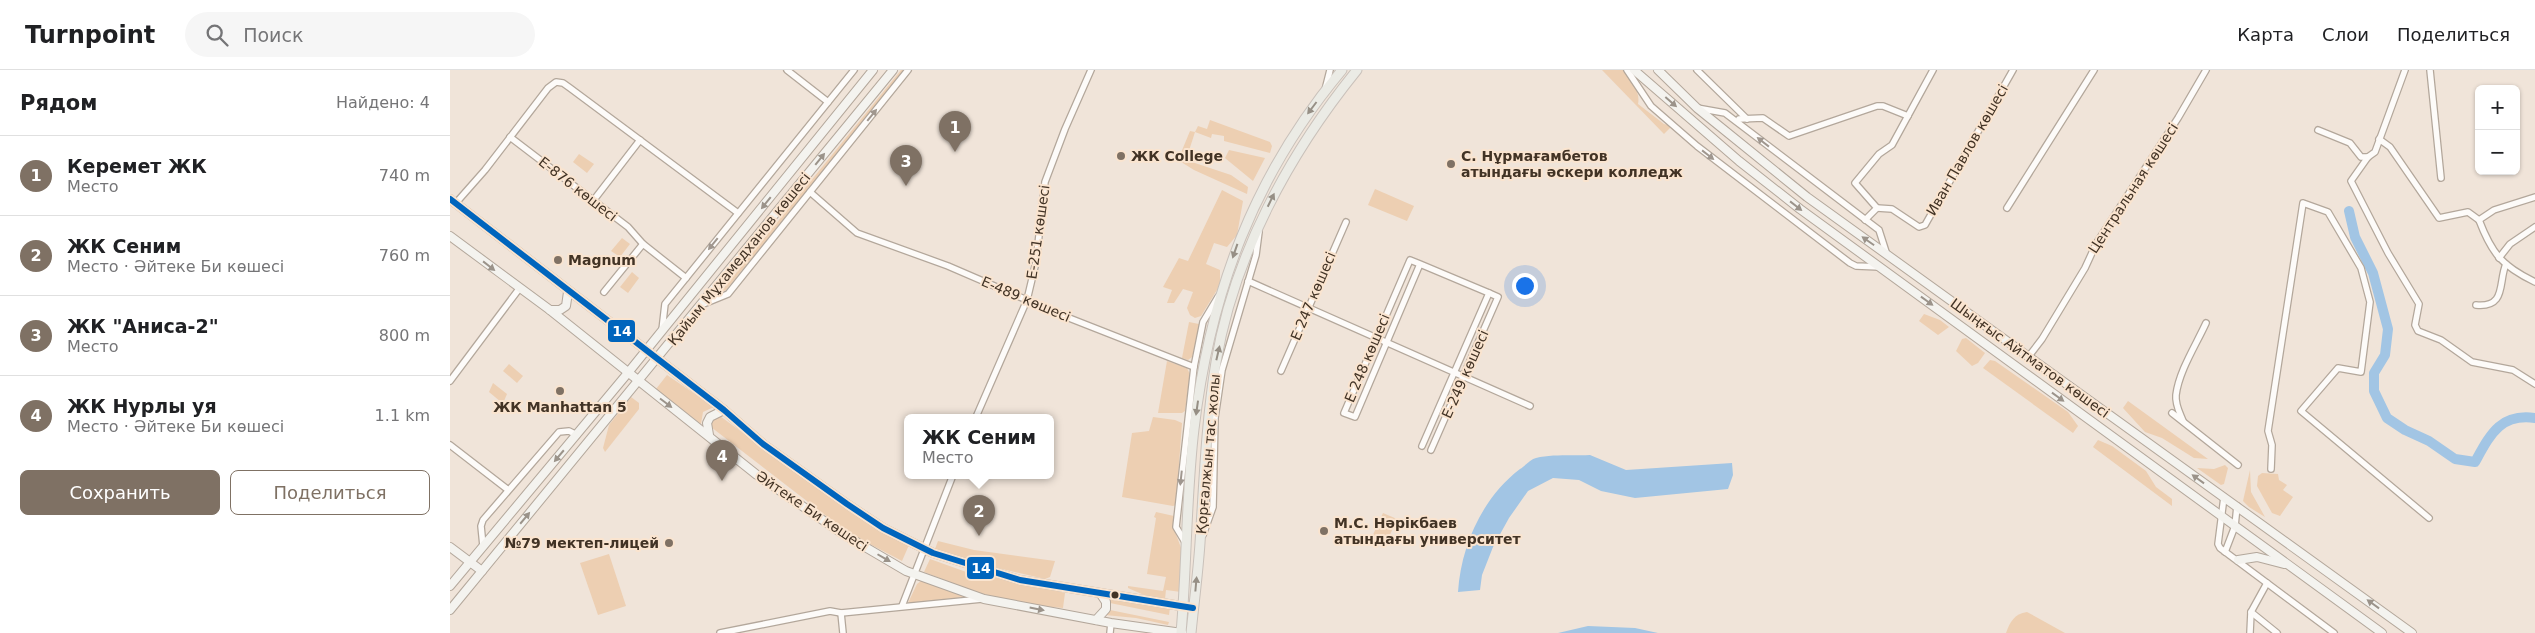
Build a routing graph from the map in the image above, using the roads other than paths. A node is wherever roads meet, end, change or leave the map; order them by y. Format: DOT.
graph roads {
  1 [pos="787,70"];
  2 [pos="854,70"];
  3 [pos="874,70"];
  4 [pos="892,70"];
  5 [pos="908,70"];
  6 [pos="1091,70"];
  7 [pos="1330,70"];
  8 [pos="1342,70"];
  9 [pos="1357,70"];
  10 [pos="1628,70"];
  11 [pos="1634,70"];
  12 [pos="1658,70"];
  13 [pos="1697,70"];
  14 [pos="1933,70"];
  15 [pos="2013,70"];
  16 [pos="2094,70"];
  17 [pos="2206,70"];
  18 [pos="2405,70"];
  19 [pos="2430,70"];
  20 [pos="1325,91"];
  21 [pos="828,102"];
  22 [pos="1697,108"];
  23 [pos="1908,116"];
  24 [pos="1739,119"];
  25 [pos="1747,119"];
  26 [pos="2318,130"];
  27 [pos="510,137"];
  28 [pos="2379,139"];
  29 [pos="640,140"];
  30 [pos="2368,157"];
  31 [pos="2441,178"];
  32 [pos="810,192"];
  33 [pos="2535,197"];
  34 [pos="453,201"];
  35 [pos="593,201"];
  36 [pos="1876,208"];
  37 [pos="2007,208"];
  38 [pos="738,213"];
  39 [pos="1864,220"];
  40 [pos="2479,220"];
  41 [pos="1346,222"];
  42 [pos="1260,223"];
  43 [pos="2535,227"];
  44 [pos="450,236"];
  45 [pos="643,244"];
  46 [pos="1888,255"];
  47 [pos="2499,258"];
  48 [pos="1420,264"];
  49 [pos="2506,264"];
  50 [pos="1880,267"];
  51 [pos="686,278"];
  52 [pos="1248,281"];
  53 [pos="2535,282"];
  54 [pos="519,289"];
  55 [pos="568,292"];
  56 [pos="604,292"];
  57 [pos="1489,293"];
  58 [pos="1219,296"];
  59 [pos="1027,300"];
  60 [pos="701,305"];
  61 [pos="2476,305"];
  62 [pos="1308,308"];
  63 [pos="550,310"];
  64 [pos="2206,323"];
  65 [pos="662,330"];
  66 [pos="1376,337"];
  67 [pos="1388,342"];
  68 [pos="646,351"];
  69 [pos="2029,356"];
  70 [pos="657,360"];
  71 [pos="1194,367"];
  72 [pos="1281,371"];
  73 [pos="1456,372"];
  74 [pos="627,374"];
  75 [pos="1464,376"];
  76 [pos="450,381"];
  77 [pos="638,382"];
  78 [pos="2535,384"];
  79 [pos="1530,406"];
  80 [pos="724,410"];
  81 [pos="2172,413"];
  82 [pos="977,414"];
  83 [pos="2183,421"];
  84 [pos="577,435"];
  85 [pos="710,436"];
  86 [pos="450,445"];
  87 [pos="1422,446"];
  88 [pos="1431,450"];
  89 [pos="2238,465"];
  90 [pos="2271,469"];
  91 [pos="952,479"];
  92 [pos="507,489"];
  93 [pos="2224,497"];
  94 [pos="2237,506"];
  95 [pos="2223,517"];
  96 [pos="2429,518"];
  97 [pos="2235,526"];
  98 [pos="1200,544"];
  99 [pos="483,546"];
  100 [pos="1188,546"];
  101 [pos="450,547"];
  102 [pos="925,550"];
  103 [pos="2225,552"];
  104 [pos="2238,560"];
  105 [pos="470,562"];
  106 [pos="2291,566"];
  107 [pos="482,571"];
  108 [pos="915,574"];
  109 [pos="2267,583"];
  110 [pos="450,586"];
  111 [pos="1100,593"];
  112 [pos="984,599"];
  113 [pos="902,606"];
  114 [pos="1183,607"];
  115 [pos="1193,608"];
  116 [pos="450,610"];
  117 [pos="2251,612"];
  118 [pos="841,613"];
  119 [pos="1096,620"];
  120 [pos="1111,624"];
  121 [pos="720,633"];
  122 [pos="843,633"];
  123 [pos="1110,633"];
  124 [pos="1181,633"];
  125 [pos="1191,633"];
  126 [pos="2250,633"];
  127 [pos="2277,633"];
  128 [pos="2334,633"];
  129 [pos="2382,633"];
  130 [pos="2412,633"];
  1 -- 21 [label="street"];
  2 -- 21 [label="street"];
  3 -- 65 [label="main road, Қайым Мұхамедханов көшесі, one-way"];
  60 -- 4 [label="main road, Қайым Мұхамедханов көшесі, one-way"];
  32 -- 5 [label="street, one-way"];
  6 -- 59 [label="street, Е-251 көшесі"];
  7 -- 20 [label="street"];
  8 -- 20 [label="main road, Қорғалжын тас жолы"];
  42 -- 9 [label="main road, Қорғалжын тас жолы, one-way"];
  10 -- 50 [label="street, one-way"];
  11 -- 50 [label="main road, Шыңғыс Айтматов көшесі, one-way"];
  12 -- 22 [label="main road, Шыңғыс Айтматов көшесі"];
  13 -- 25 [label="street"];
  14 -- 23 [label="street"];
  15 -- 36 [label="street, Иван Павлов көшесі"];
  16 -- 37 [label="street"];
  17 -- 69 [label="street, Центральная көшесі"];
  18 -- 28 [label="street"];
  19 -- 31 [label="street"];
  20 -- 58 [label="main road, Қорғалжын тас жолы, one-way"];
  21 -- 38 [label="street"];
  39 -- 22 [label="street, one-way"];
  46 -- 22 [label="main road, Шыңғыс Айтматов көшесі, one-way"];
  23 -- 25 [label="street"];
  23 -- 36 [label="street"];
  24 -- 25 [label="street"];
  26 -- 30 [label="street"];
  27 -- 29 [label="street"];
  27 -- 34 [label="street"];
  27 -- 35 [label="street, Е-876 көшесі"];
  28 -- 30 [label="street"];
  28 -- 40 [label="street"];
  29 -- 35 [label="street"];
  29 -- 38 [label="street"];
  30 -- 78 [label="street"];
  32 -- 59 [label="street, Е-489 көшесі"];
  32 -- 60 [label="street"];
  33 -- 40 [label="street"];
  34 -- 55 [label="main road, Әйтеке Би көшесі"];
  35 -- 45 [label="street, Е-876 көшесі"];
  36 -- 39 [label="street"];
  38 -- 51 [label="street, one-way"];
  39 -- 46 [label="street"];
  40 -- 47 [label="street"];
  41 -- 62 [label="street, Е 247 көшесі"];
  42 -- 52 [label="street"];
  98 -- 42 [label="main road, Қорғалжын тас жолы, one-way"];
  43 -- 47 [label="street"];
  44 -- 54 [label="main road, Әйтеке Би көшесі, one-way"];
  45 -- 51 [label="street, Е-876 көшесі"];
  45 -- 56 [label="street"];
  46 -- 69 [label="main road, Шыңғыс Айтматов көшесі"];
  47 -- 49 [label="street"];
  48 -- 57 [label="street"];
  48 -- 66 [label="street, Е 248 көшесі"];
  48 -- 67 [label="street, Е 248 көшесі"];
  49 -- 53 [label="street"];
  49 -- 61 [label="street"];
  50 -- 95 [label="main road, Шыңғыс Айтматов көшесі, one-way"];
  51 -- 65 [label="street"];
  52 -- 62 [label="street"];
  52 -- 98 [label="street"];
  54 -- 63 [label="main road, Әйтеке Би көшесі"];
  54 -- 76 [label="street"];
  55 -- 63 [label="main road"];
  55 -- 68 [label="main road, Әйтеке Би көшесі"];
  57 -- 73 [label="street"];
  57 -- 75 [label="street, Е-249 көшесі"];
  58 -- 71 [label="street"];
  58 -- 100 [label="main road, Қорғалжын тас жолы, one-way"];
  59 -- 71 [label="street, Е-489 көшесі"];
  59 -- 82 [label="street, Е-251 көшесі"];
  60 -- 70 [label="main road, Қайым Мұхамедханов көшесі"];
  62 -- 66 [label="street"];
  62 -- 72 [label="street, Е 247 көшесі"];
  63 -- 74 [label="main road, Әйтеке Би көшесі"];
  64 -- 83 [label="street"];
  65 -- 68 [label="main road, Қайым Мұхамедханов көшесі"];
  66 -- 67 [label="street"];
  66 -- 67 [label="street, Е 248 көшесі"];
  67 -- 73 [label="street"];
  68 -- 70 [label="main road, Әйтеке Би көшесі"];
  68 -- 74 [label="main road, Қайым Мұхамедханов көшесі"];
  93 -- 69 [label="main road, Шыңғыс Айтматов көшесі, one-way"];
  70 -- 77 [label="main road, Қайым Мұхамедханов көшесі"];
  70 -- 80 [label="main road, Әйтеке Би көшесі"];
  71 -- 100 [label="street, one-way"];
  73 -- 75 [label="street"];
  73 -- 87 [label="street"];
  74 -- 77 [label="main road, Әйтеке Би көшесі"];
  74 -- 84 [label="main road, Қайым Мұхамедханов көшесі"];
  75 -- 79 [label="street"];
  75 -- 88 [label="street, Е-249 көшесі"];
  77 -- 85 [label="main road, Әйтеке Би көшесі, one-way"];
  107 -- 77 [label="main road, Қайым Мұхамедханов көшесі, one-way"];
  80 -- 85 [label="main road"];
  80 -- 102 [label="main road, Әйтеке Би көшесі"];
  81 -- 83 [label="street"];
  83 -- 89 [label="street"];
  84 -- 92 [label="street"];
  84 -- 99 [label="main road, Қайым Мұхамедханов көшесі, one-way"];
  85 -- 108 [label="main road, Әйтеке Би көшесі, one-way"];
  86 -- 92 [label="street"];
  90 -- 96 [label="street"];
  91 -- 102 [label="street"];
  92 -- 99 [label="street"];
  93 -- 94 [label="main road, Шыңғыс Айтматов көшесі"];
  93 -- 95 [label="street"];
  94 -- 97 [label="street"];
  130 -- 94 [label="main road, Шыңғыс Айтматов көшесі, one-way"];
  95 -- 97 [label="main road, Шыңғыс Айтматов көшесі"];
  95 -- 103 [label="street"];
  97 -- 103 [label="street"];
  97 -- 106 [label="main road, Шыңғыс Айтматов көшесі"];
  115 -- 98 [label="main road, Қорғалжын тас жолы, one-way"];
  99 -- 105 [label="main road, Қайым Мұхамедханов көшесі"];
  100 -- 114 [label="main road, Қорғалжын тас жолы"];
  101 -- 105 [label="main road"];
  102 -- 108 [label="street"];
  102 -- 111 [label="main road, Әйтеке Би көшесі"];
  103 -- 104 [label="street"];
  104 -- 106 [label="main road"];
  104 -- 109 [label="street"];
  105 -- 107 [label="main road"];
  105 -- 110 [label="main road, Қайым Мұхамедханов көшесі"];
  106 -- 129 [label="main road, Шыңғыс Айтматов көшесі"];
  107 -- 116 [label="main road, Қайым Мұхамедханов көшесі"];
  108 -- 112 [label="main road, Әйтеке Би көшесі"];
  108 -- 113 [label="street"];
  109 -- 117 [label="street"];
  109 -- 128 [label="street"];
  111 -- 114 [label="main road, Әйтеке Би көшесі"];
  111 -- 119 [label="main road"];
  112 -- 113 [label="street"];
  112 -- 119 [label="main road, Әйтеке Би көшесі, one-way"];
  113 -- 118 [label="street"];
  114 -- 115 [label="main road, Әйтеке Би көшесі"];
  114 -- 124 [label="main road, Қорғалжын тас жолы"];
  115 -- 125 [label="main road, Қорғалжын тас жолы"];
  117 -- 126 [label="street"];
  117 -- 127 [label="street"];
  118 -- 121 [label="street"];
  118 -- 122 [label="street"];
  119 -- 120 [label="main road, Әйтеке Би көшесі"];
  120 -- 123 [label="street"];
  120 -- 124 [label="main road, Әйтеке Би көшесі"];
}
